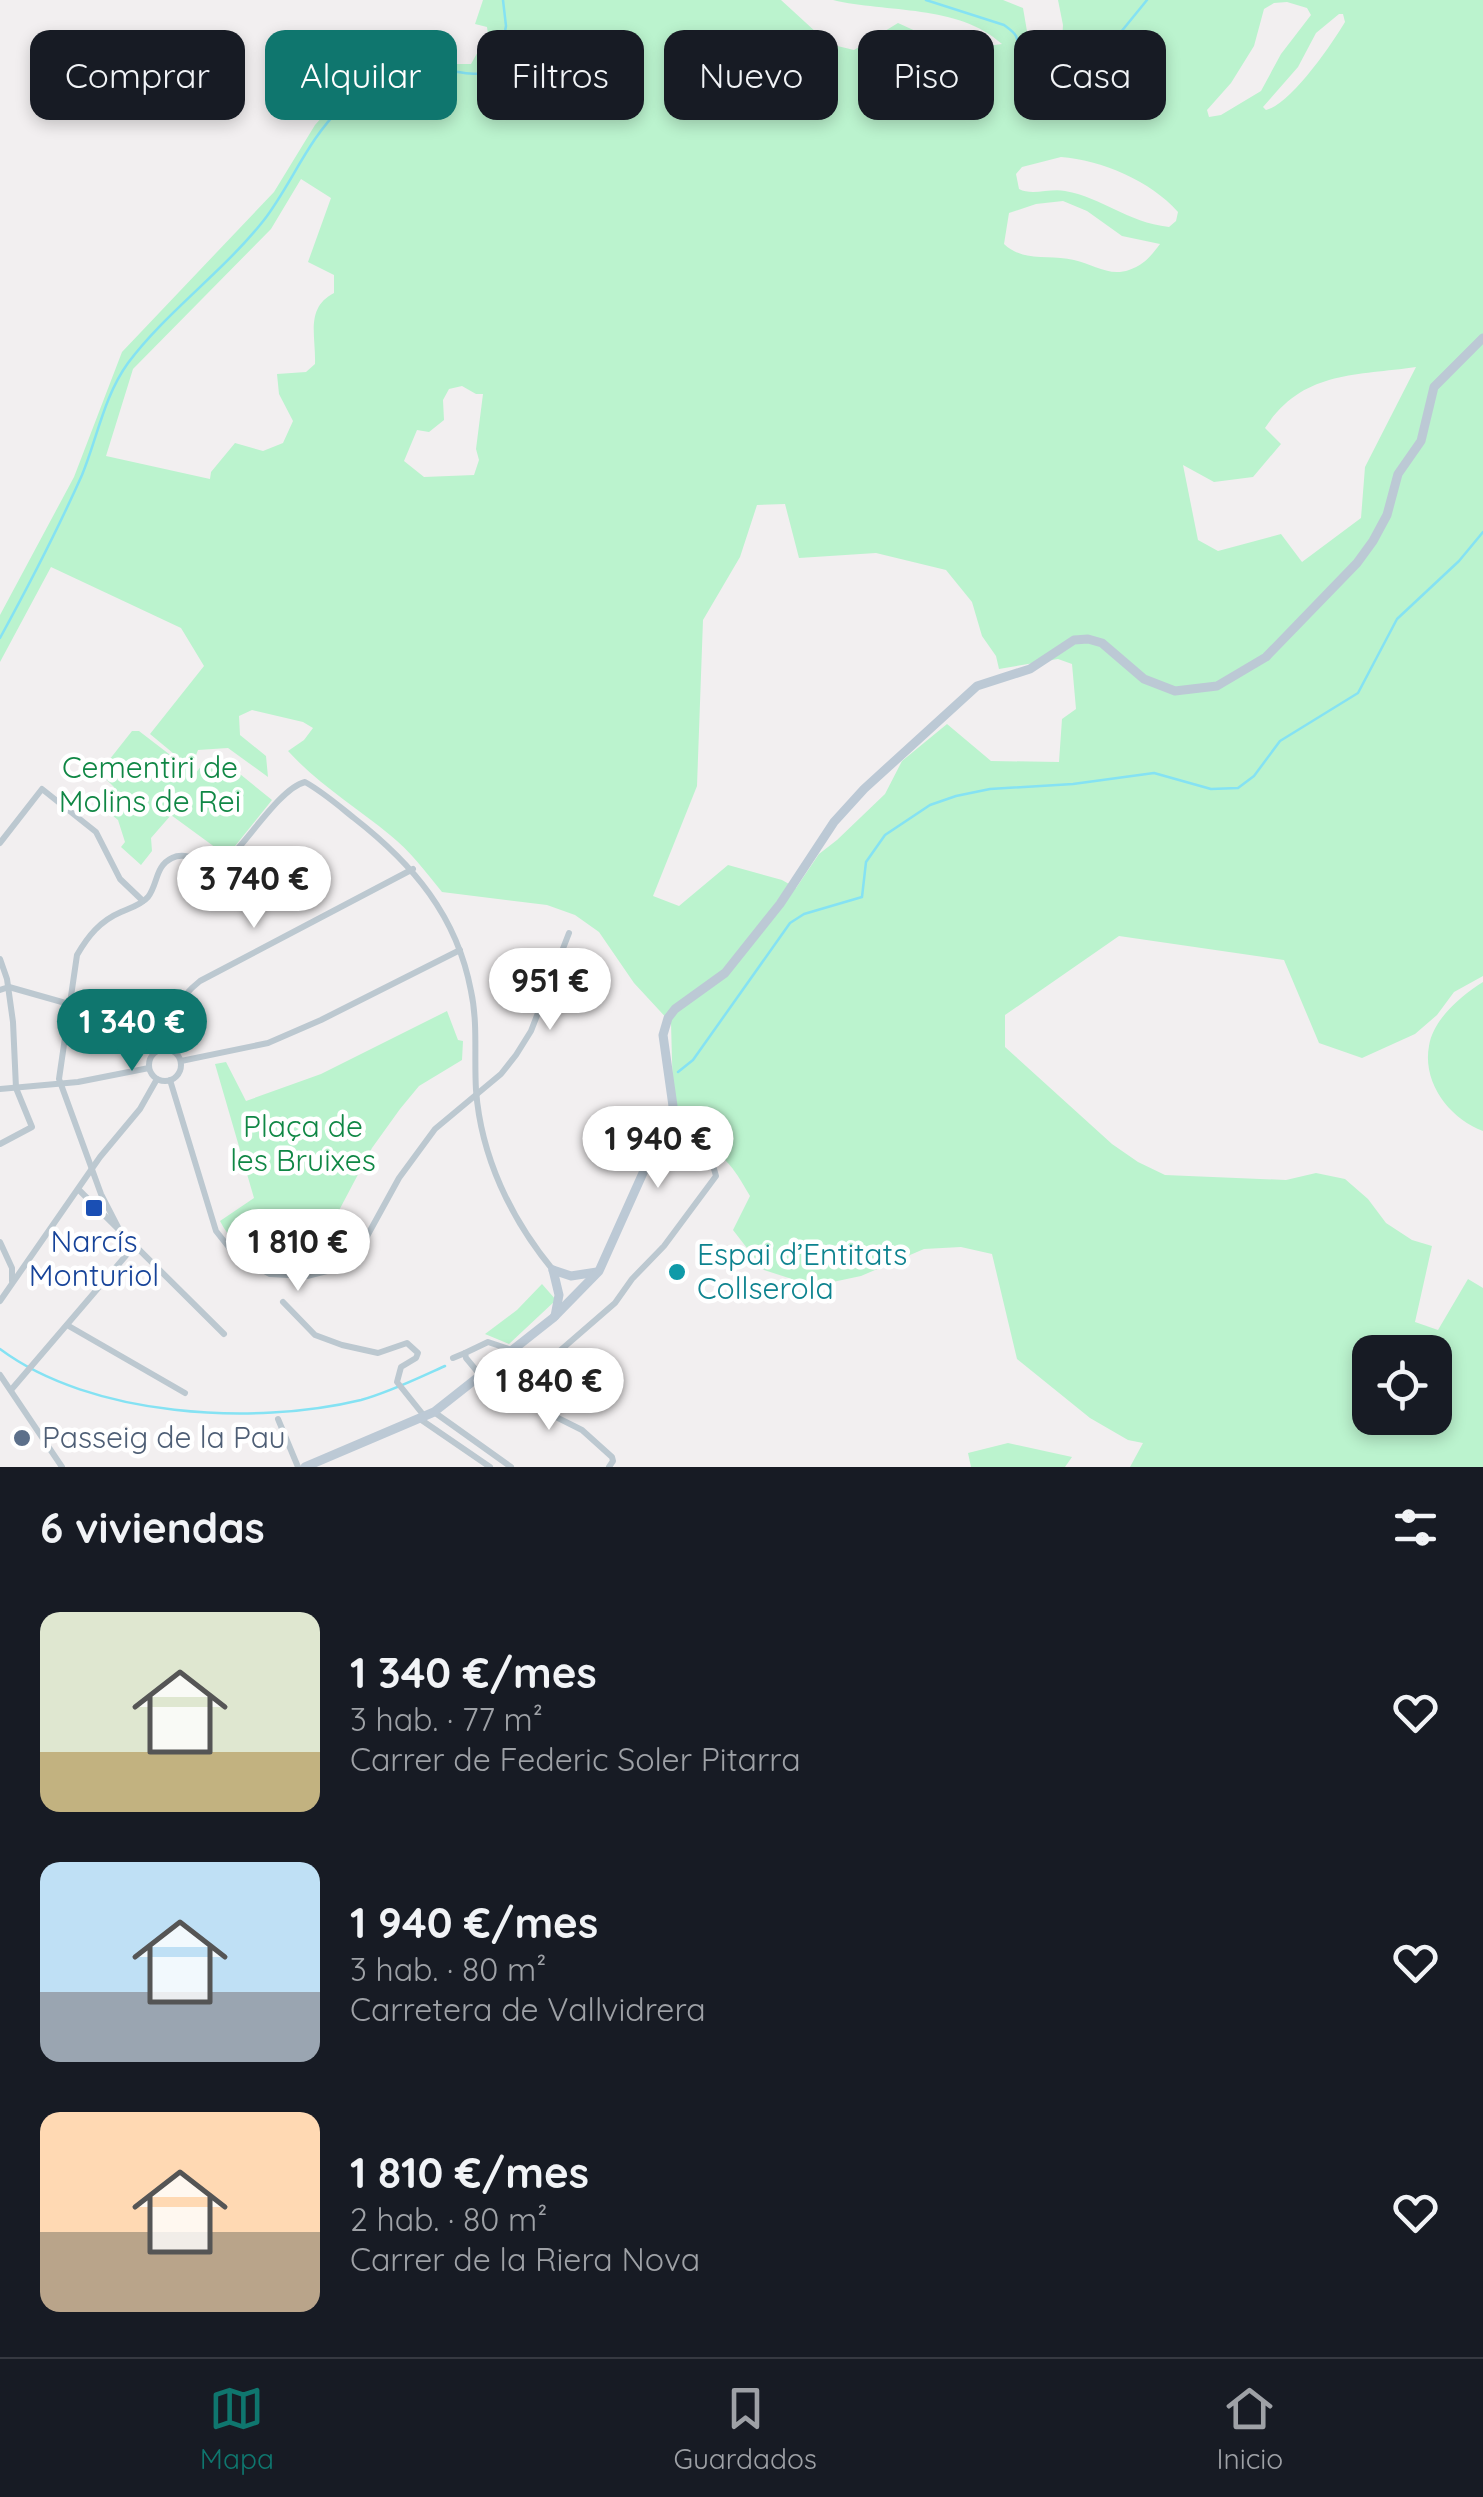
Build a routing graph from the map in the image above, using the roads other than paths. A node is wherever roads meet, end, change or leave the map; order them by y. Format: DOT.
graph roads {
  1 [pos="1483,338"];
  2 [pos="0,843"];
  3 [pos="413,869"];
  4 [pos="143,901"];
  5 [pos="569,933"];
  6 [pos="460,950"];
  7 [pos="0,959"];
  8 [pos="4,989"];
  9 [pos="69,1004"];
  10 [pos="164,1049"];
  11 [pos="181,1061"];
  12 [pos="149,1068"];
  13 [pos="157,1079"];
  14 [pos="170,1080"];
  15 [pos="60,1084"];
  16 [pos="16,1088"];
  17 [pos="0,1090"];
  18 [pos="476,1094"];
  19 [pos="0,1144"];
  20 [pos="714,1169"];
  21 [pos="92,1170"];
  22 [pos="79,1190"];
  23 [pos="118,1229"];
  24 [pos="0,1242"];
  25 [pos="135,1245"];
  26 [pos="553,1270"];
  27 [pos="599,1271"];
  28 [pos="570,1276"];
  29 [pos="12,1282"];
  30 [pos="558,1288"];
  31 [pos="575,1295"];
  32 [pos="0,1300"];
  33 [pos="282,1302"];
  34 [pos="554,1318"];
  35 [pos="67,1325"];
  36 [pos="224,1334"];
  37 [pos="513,1350"];
  38 [pos="466,1353"];
  39 [pos="453,1358"];
  40 [pos="0,1375"];
  41 [pos="479,1377"];
  42 [pos="11,1390"];
  43 [pos="185,1393"];
  44 [pos="531,1403"];
  45 [pos="427,1416"];
  46 [pos="278,1419"];
  47 [pos="483,1447"];
  48 [pos="476,1458"];
  49 [pos="62,1467"];
  50 [pos="302,1467"];
  51 [pos="490,1467"];
  52 [pos="511,1467"];
  53 [pos="609,1467"];
  1 -- 27 [label="main road"];
  2 -- 4 [label="street"];
  3 -- 4 [label="street"];
  3 -- 6 [label="street"];
  3 -- 10 [label="street"];
  4 -- 9 [label="street"];
  5 -- 18 [label="street"];
  6 -- 11 [label="street"];
  6 -- 18 [label="street"];
  7 -- 8 [label="street"];
  8 -- 9 [label="street"];
  8 -- 16 [label="street"];
  9 -- 15 [label="street"];
  10 -- 11 [label="street"];
  10 -- 12 [label="street"];
  11 -- 14 [label="street"];
  12 -- 13 [label="street"];
  12 -- 15 [label="street"];
  13 -- 14 [label="street"];
  13 -- 21 [label="street"];
  14 -- 18 [label="street"];
  15 -- 16 [label="street"];
  15 -- 21 [label="street"];
  16 -- 17 [label="street"];
  16 -- 19 [label="street"];
  18 -- 26 [label="street"];
  20 -- 44 [label="street"];
  21 -- 22 [label="street"];
  21 -- 23 [label="street"];
  22 -- 23 [label="street"];
  22 -- 29 [label="street"];
  23 -- 25 [label="street"];
  24 -- 29 [label="street"];
  25 -- 35 [label="street"];
  25 -- 36 [label="street"];
  26 -- 28 [label="main road"];
  26 -- 30 [label="main road"];
  27 -- 28 [label="main road"];
  27 -- 31 [label="main road"];
  28 -- 30 [label="main road"];
  28 -- 31 [label="main road"];
  29 -- 32 [label="street"];
  30 -- 31 [label="main road"];
  30 -- 34 [label="main road"];
  31 -- 34 [label="main road"];
  33 -- 45 [label="street"];
  34 -- 37 [label="main road"];
  35 -- 42 [label="street"];
  35 -- 43 [label="street"];
  37 -- 38 [label="street"];
  37 -- 41 [label="main road"];
  38 -- 39 [label="street"];
  38 -- 41 [label="street"];
  40 -- 42 [label="street"];
  41 -- 44 [label="street"];
  41 -- 45 [label="main road"];
  42 -- 49 [label="street"];
  44 -- 53 [label="street"];
  45 -- 47 [label="street"];
  45 -- 48 [label="street"];
  45 -- 50 [label="main road"];
  46 -- 50 [label="street"];
  47 -- 48 [label="street"];
  47 -- 52 [label="street"];
  48 -- 51 [label="street"];
}
